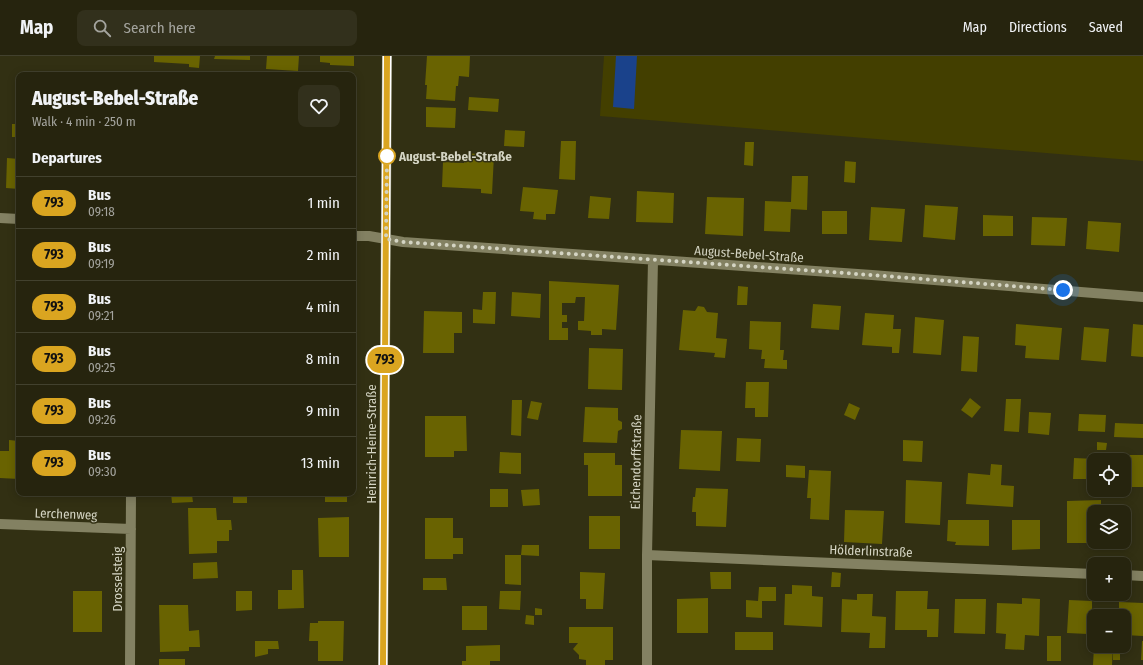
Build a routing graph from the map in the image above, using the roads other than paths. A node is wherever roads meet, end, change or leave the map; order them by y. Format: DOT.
graph roads {
  1 [pos="387,56"];
  2 [pos="0,218"];
  3 [pos="16,219"];
  4 [pos="356,236"];
  5 [pos="386,239"];
  6 [pos="652,260"];
  7 [pos="1143,296"];
  8 [pos="131,496"];
  9 [pos="0,524"];
  10 [pos="131,529"];
  11 [pos="647,555"];
  12 [pos="1087,574"];
  13 [pos="1131,575"];
  14 [pos="1143,576"];
  15 [pos="130,665"];
  16 [pos="383,665"];
  17 [pos="647,665"];
  1 -- 5 [label="street, Heinrich-Heine-Straße"];
  2 -- 3 [label="street"];
  4 -- 5 [label="street, August-Bebel-Straße"];
  5 -- 6 [label="street, August-Bebel-Straße"];
  5 -- 16 [label="street, Heinrich-Heine-Straße"];
  6 -- 7 [label="street, August-Bebel-Straße"];
  6 -- 11 [label="street, Eichendorffstraße"];
  8 -- 10 [label="street, Drosselsteig"];
  9 -- 10 [label="street, Lerchenweg"];
  10 -- 15 [label="street, Drosselsteig"];
  11 -- 12 [label="street, Hölderlinstraße"];
  11 -- 17 [label="street, Eichendorffstraße"];
  13 -- 14 [label="street"];
}
